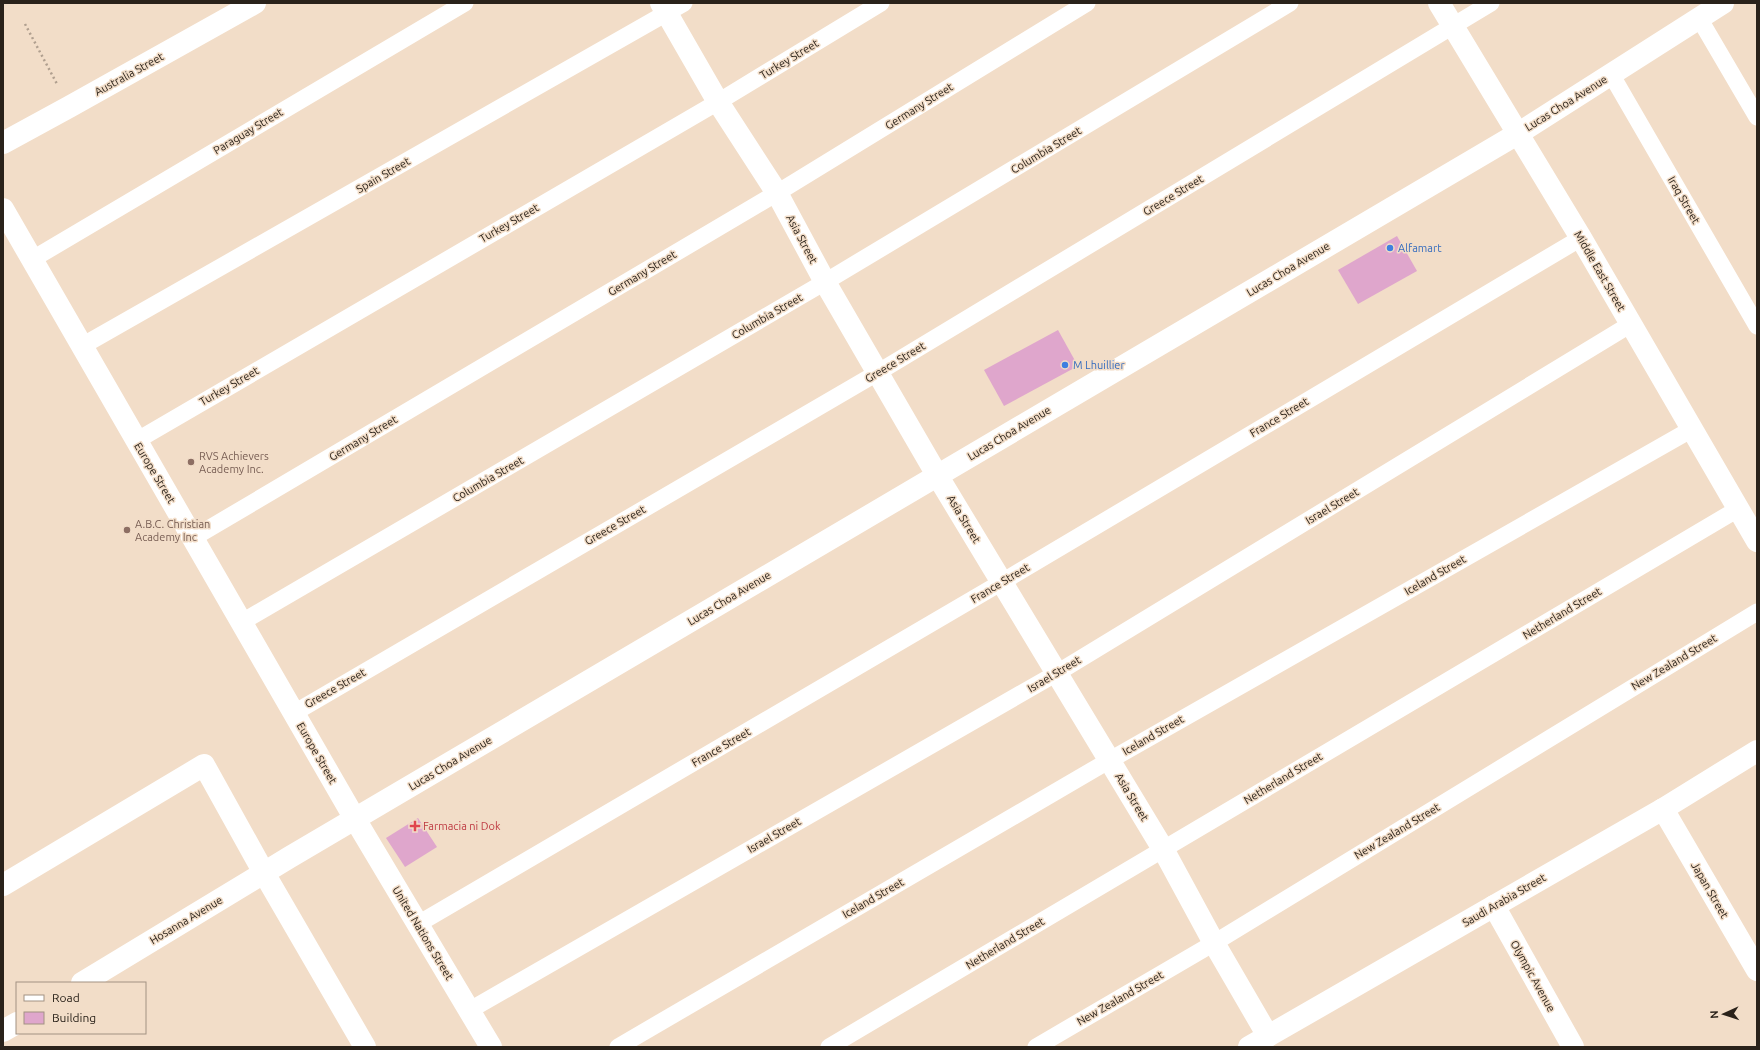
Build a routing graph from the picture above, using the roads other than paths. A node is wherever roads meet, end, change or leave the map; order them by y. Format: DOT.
graph roads {
  1 [pos="254,3"];
  2 [pos="465,3"];
  3 [pos="881,3"];
  4 [pos="1087,3"];
  5 [pos="1290,3"];
  6 [pos="1439,3"];
  7 [pos="1491,3"];
  8 [pos="1723,3"];
  9 [pos="671,7"];
  10 [pos="1699,18"];
  11 [pos="1454,26"];
  12 [pos="1611,74"];
  13 [pos="718,102"];
  14 [pos="1757,117"];
  15 [pos="1519,133"];
  16 [pos="3,143"];
  17 [pos="777,193"];
  18 [pos="3,209"];
  19 [pos="1581,238"];
  20 [pos="31,260"];
  21 [pos="825,282"];
  22 [pos="1631,324"];
  23 [pos="1757,326"];
  24 [pos="82,346"];
  25 [pos="877,373"];
  26 [pos="1692,429"];
  27 [pos="136,441"];
  28 [pos="937,475"];
  29 [pos="1738,509"];
  30 [pos="193,538"];
  31 [pos="1757,541"];
  32 [pos="1002,582"];
  33 [pos="1757,612"];
  34 [pos="242,622"];
  35 [pos="1057,673"];
  36 [pos="294,713"];
  37 [pos="1757,752"];
  38 [pos="1110,760"];
  39 [pos="1663,809"];
  40 [pos="355,819"];
  41 [pos="1163,849"];
  42 [pos="290,857"];
  43 [pos="264,873"];
  44 [pos="3,885"];
  45 [pos="1494,906"];
  46 [pos="418,924"];
  47 [pos="1214,943"];
  48 [pos="1757,970"];
  49 [pos="84,982"];
  50 [pos="470,1010"];
  51 [pos="16,1024"];
  52 [pos="3,1031"];
  53 [pos="1268,1036"];
  54 [pos="360,1045"];
  55 [pos="491,1047"];
  56 [pos="618,1047"];
  57 [pos="829,1047"];
  58 [pos="1036,1047"];
  59 [pos="1249,1047"];
  60 [pos="1573,1047"];
  1 -- 16 [label="street, Australia Street"];
  2 -- 20 [label="lane, Paraguay Street"];
  3 -- 13 [label="lane, Turkey Street"];
  4 -- 17 [label="lane, Germany Street"];
  5 -- 21 [label="lane, Columbia Street"];
  6 -- 11 [label="street, Middle East Street"];
  7 -- 11 [label="lane, Greece Street"];
  8 -- 10 [label="street, Lucas Choa Avenue"];
  9 -- 13 [label="street, Asia Street"];
  9 -- 24 [label="lane, Spain Street"];
  10 -- 12 [label="street, Lucas Choa Avenue"];
  10 -- 14 [label="lane"];
  11 -- 15 [label="street, Middle East Street"];
  11 -- 25 [label="lane, Greece Street"];
  12 -- 15 [label="street, Lucas Choa Avenue"];
  12 -- 23 [label="lane, Iraq Street"];
  13 -- 17 [label="street, Asia Street"];
  13 -- 27 [label="lane, Turkey Street"];
  15 -- 19 [label="street, Middle East Street"];
  15 -- 28 [label="street, Lucas Choa Avenue"];
  17 -- 21 [label="street, Asia Street"];
  17 -- 30 [label="lane, Germany Street"];
  18 -- 20 [label="street, Europe Street"];
  19 -- 22 [label="street, Middle East Street"];
  19 -- 32 [label="lane, France Street"];
  20 -- 24 [label="street, Europe Street"];
  21 -- 25 [label="street, Asia Street"];
  21 -- 34 [label="lane, Columbia Street"];
  22 -- 26 [label="street, Middle East Street"];
  22 -- 35 [label="lane, Israel Street"];
  24 -- 27 [label="street, Europe Street"];
  25 -- 28 [label="street, Asia Street"];
  25 -- 36 [label="lane, Greece Street"];
  26 -- 29 [label="street, Middle East Street"];
  26 -- 38 [label="lane, Iceland Street"];
  27 -- 30 [label="street, Europe Street"];
  28 -- 32 [label="street, Asia Street"];
  28 -- 40 [label="street, Lucas Choa Avenue"];
  29 -- 31 [label="street, Middle East Street"];
  29 -- 41 [label="lane, Netherland Street"];
  30 -- 34 [label="street, Europe Street"];
  32 -- 35 [label="street, Asia Street"];
  32 -- 46 [label="lane, France Street"];
  33 -- 47 [label="lane, New Zealand Street"];
  34 -- 36 [label="street, Europe Street"];
  35 -- 38 [label="street, Asia Street"];
  35 -- 50 [label="lane, Israel Street"];
  36 -- 40 [label="street, Europe Street"];
  37 -- 39 [label="street, Saudi Arabia Street"];
  38 -- 41 [label="street, Asia Street"];
  38 -- 56 [label="lane, Iceland Street"];
  39 -- 45 [label="street, Saudi Arabia Street"];
  39 -- 48 [label="street, Japan Street"];
  40 -- 42 [label="street, Lucas Choa Avenue"];
  40 -- 46 [label="street, United Nations Street"];
  41 -- 47 [label="street, Asia Street"];
  41 -- 57 [label="lane, Netherland Street"];
  42 -- 43 [label="street, Hosanna Avenue"];
  43 -- 44 [label="street"];
  43 -- 49 [label="street, Hosanna Avenue"];
  43 -- 54 [label="street"];
  45 -- 53 [label="street, Saudi Arabia Street"];
  45 -- 60 [label="street, Olympic Avenue"];
  46 -- 50 [label="street, United Nations Street"];
  47 -- 53 [label="street, Asia Street"];
  47 -- 58 [label="lane, New Zealand Street"];
  50 -- 55 [label="street, United Nations Street"];
  51 -- 52 [label="street"];
  53 -- 59 [label="street, Saudi Arabia Street"];
}
